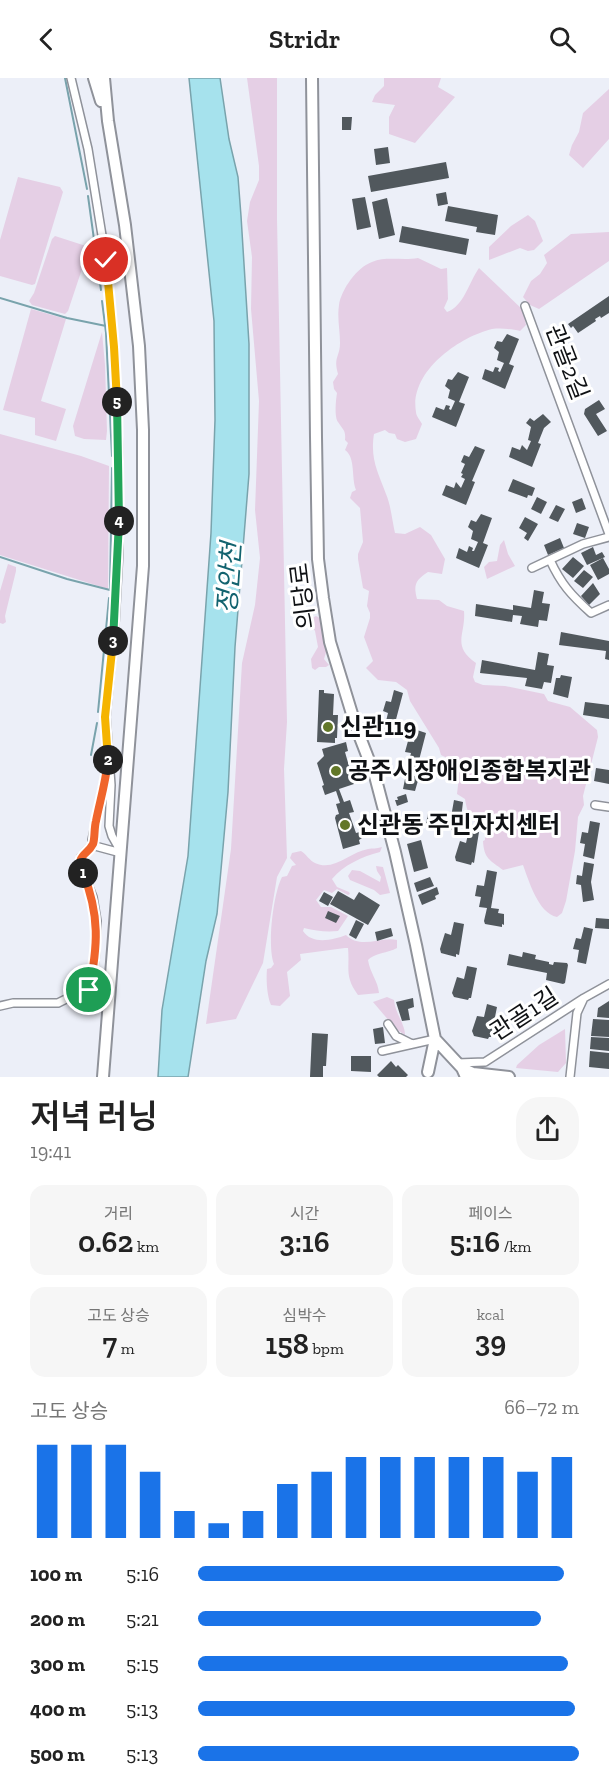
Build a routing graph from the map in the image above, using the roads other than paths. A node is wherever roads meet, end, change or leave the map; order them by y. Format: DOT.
graph roads {
  1 [pos="71,78"];
  2 [pos="94,78"];
  3 [pos="104,78"];
  4 [pos="312,78"];
  5 [pos="108,121"];
  6 [pos="525,306"];
  7 [pos="609,536"];
  8 [pos="550,560"];
  9 [pos="532,568"];
  10 [pos="609,605"];
  11 [pos="108,759"];
  12 [pos="595,805"];
  13 [pos="609,807"];
  14 [pos="94,843"];
  15 [pos="121,853"];
  16 [pos="609,984"];
  17 [pos="584,998"];
  18 [pos="0,1006"];
  19 [pos="388,1024"];
  20 [pos="435,1039"];
  21 [pos="412,1044"];
  22 [pos="381,1051"];
  23 [pos="461,1069"];
  24 [pos="428,1075"];
  25 [pos="103,1077"];
  26 [pos="509,1077"];
  27 [pos="570,1077"];
  1 -- 11 [label="street"];
  2 -- 5 [label="main road"];
  3 -- 5 [label="main road"];
  4 -- 20 [label="main road, 의당로"];
  5 -- 15 [label="main road"];
  6 -- 7 [label="street, 관골2길"];
  7 -- 8 [label="street, 관골2길"];
  8 -- 9 [label="street, 관골2길"];
  8 -- 10 [label="street"];
  11 -- 14 [label="street"];
  11 -- 15 [label="street"];
  12 -- 13 [label="street"];
  14 -- 15 [label="street"];
  14 -- 18 [label="street"];
  15 -- 25 [label="main road"];
  16 -- 17 [label="street, 관골1길"];
  17 -- 23 [label="street, 관골1길"];
  17 -- 27 [label="street"];
  19 -- 21 [label="street"];
  20 -- 21 [label="street"];
  20 -- 23 [label="main road"];
  20 -- 24 [label="main road"];
  21 -- 22 [label="street"];
  23 -- 24 [label="main road"];
  23 -- 26 [label="main road"];
}
